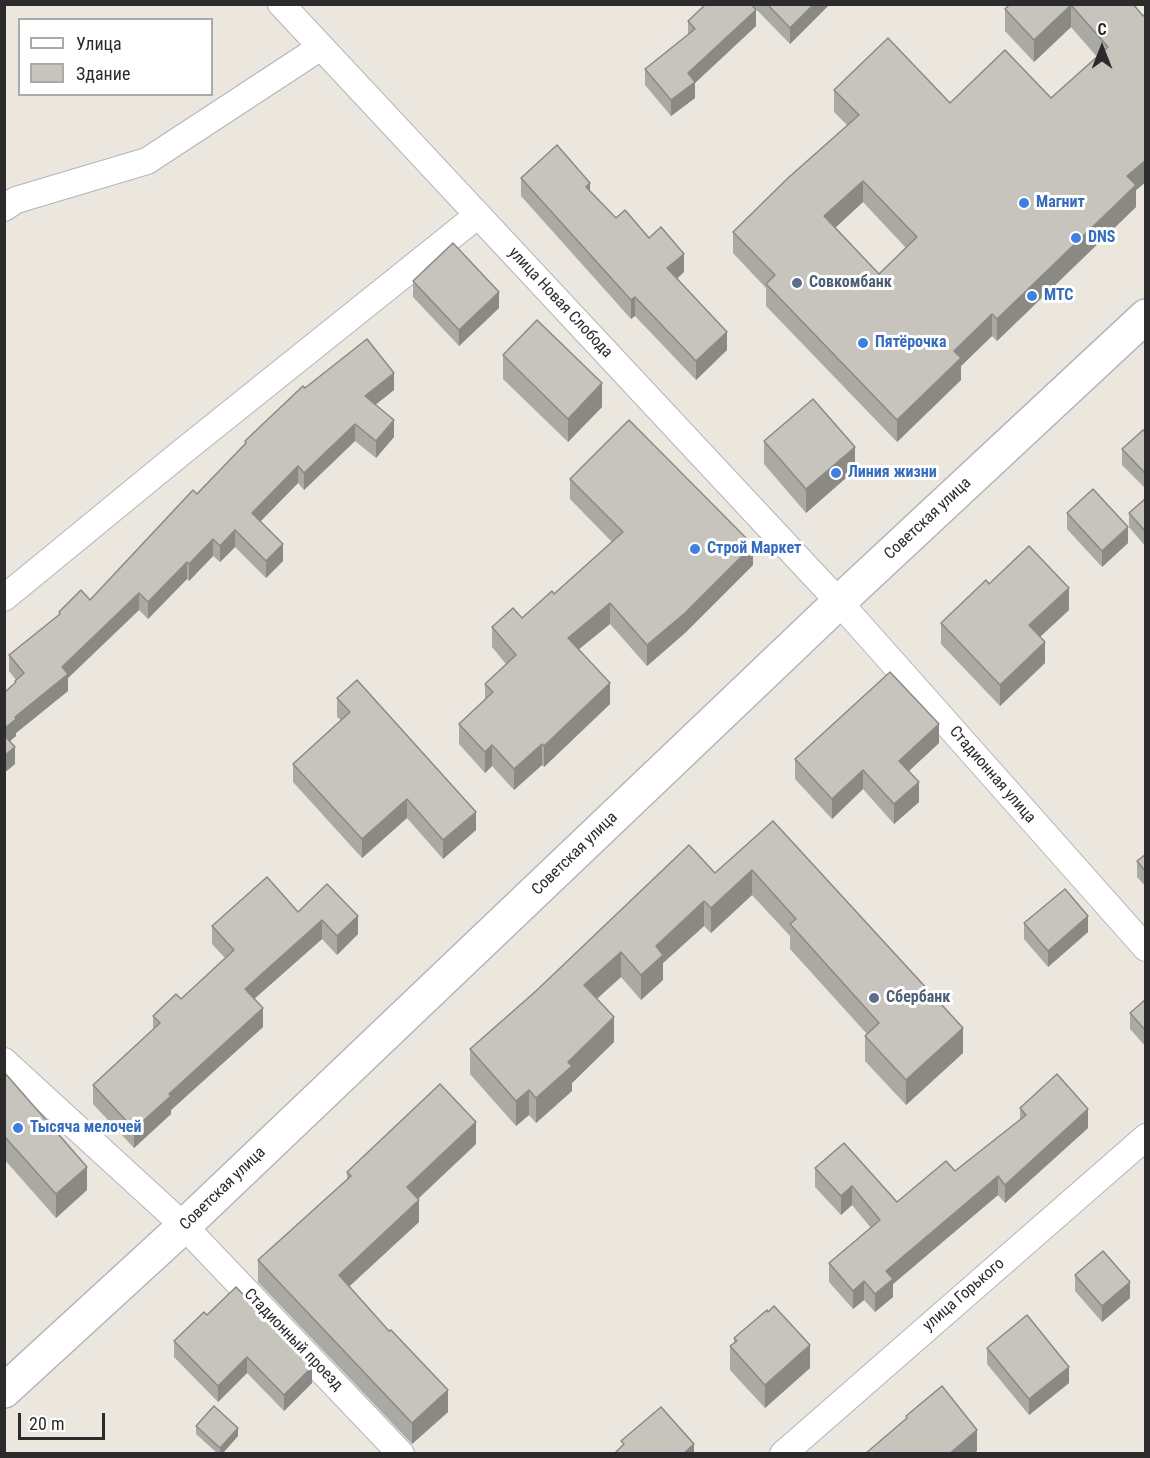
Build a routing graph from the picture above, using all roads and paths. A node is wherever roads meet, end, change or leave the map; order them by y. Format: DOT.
graph roads {
  1 [pos="281,4"];
  2 [pos="321,47"];
  3 [pos="4,208"];
  4 [pos="478,215"];
  5 [pos="1146,316"];
  6 [pos="4,598"];
  7 [pos="839,602"];
  8 [pos="1146,948"];
  9 [pos="4,1060"];
  10 [pos="1146,1137"];
  11 [pos="184,1226"];
  12 [pos="4,1391"];
  13 [pos="401,1454"];
  14 [pos="783,1454"];
  1 -- 2 [label="street, улица Новая Слобода"];
  2 -- 3 [label="street"];
  2 -- 4 [label="street, улица Новая Слобода"];
  4 -- 6 [label="street"];
  4 -- 7 [label="street, улица Новая Слобода"];
  5 -- 7 [label="main road, Советская улица"];
  7 -- 8 [label="street, Стадионная улица"];
  7 -- 11 [label="main road, Советская улица"];
  9 -- 11 [label="street, Стадионный проезд"];
  10 -- 14 [label="street, улица Горького"];
  11 -- 12 [label="main road, Советская улица"];
  11 -- 13 [label="street, Стадионный проезд"];
}
